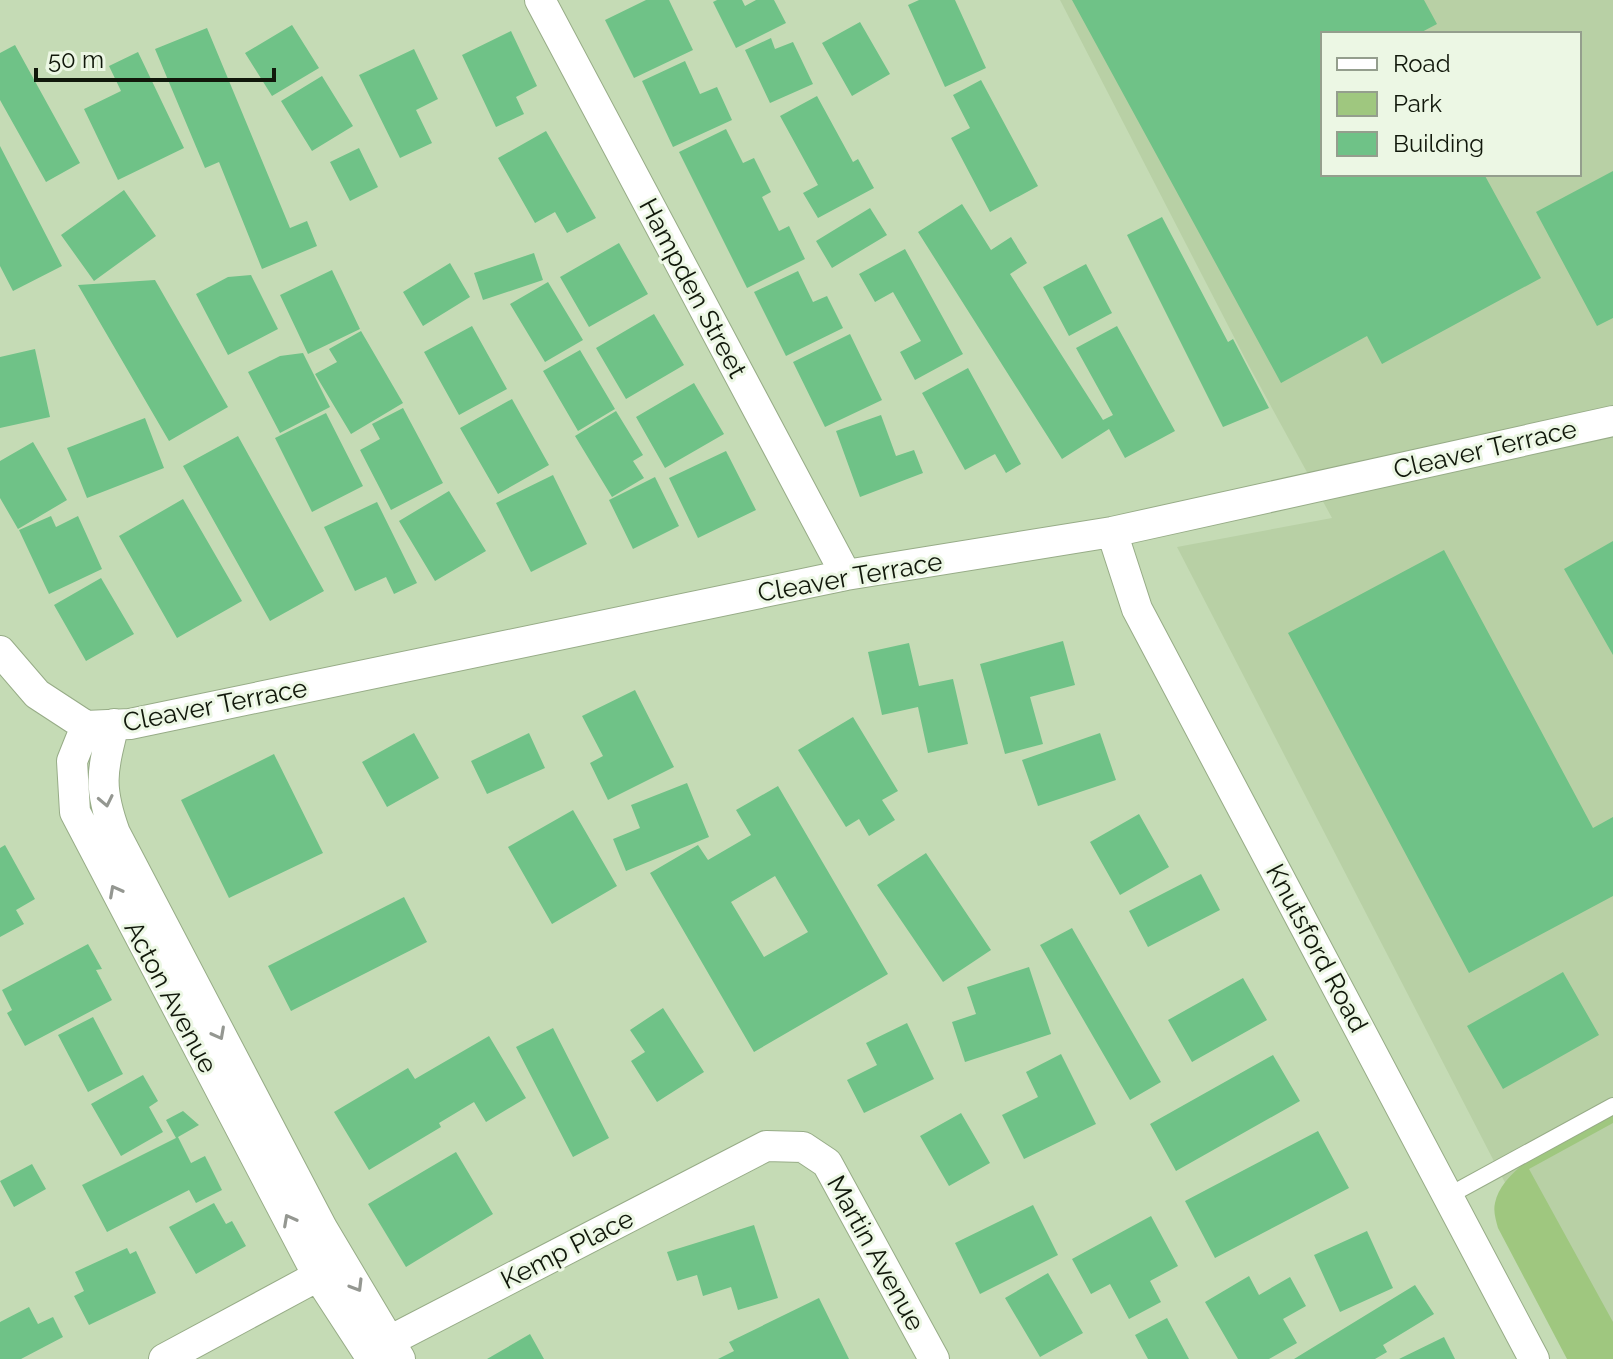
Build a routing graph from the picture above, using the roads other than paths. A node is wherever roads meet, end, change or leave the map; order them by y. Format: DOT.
graph roads {
  1 [pos="540,0"];
  2 [pos="1613,421"];
  3 [pos="1112,532"];
  4 [pos="846,575"];
  5 [pos="0,651"];
  6 [pos="100,725"];
  7 [pos="1613,1106"];
  8 [pos="766,1146"];
  9 [pos="1448,1196"];
  10 [pos="318,1276"];
  11 [pos="382,1353"];
  12 [pos="164,1359"];
  13 [pos="934,1359"];
  14 [pos="1534,1359"];
  1 -- 4 [label="street, Hampden Street"];
  2 -- 3 [label="street, Cleaver Terrace"];
  3 -- 4 [label="street, Cleaver Terrace"];
  3 -- 9 [label="street, Knutsford Road"];
  4 -- 6 [label="street, Cleaver Terrace"];
  5 -- 6 [label="street"];
  10 -- 6 [label="street, Acton Avenue, one-way"];
  6 -- 11 [label="street, Acton Avenue, one-way"];
  7 -- 9 [label="lane"];
  8 -- 11 [label="street, Kemp Place"];
  8 -- 13 [label="street, Martin Avenue"];
  9 -- 14 [label="street, Knutsford Road"];
  10 -- 11 [label="street, Acton Avenue"];
  10 -- 12 [label="street"];
}
